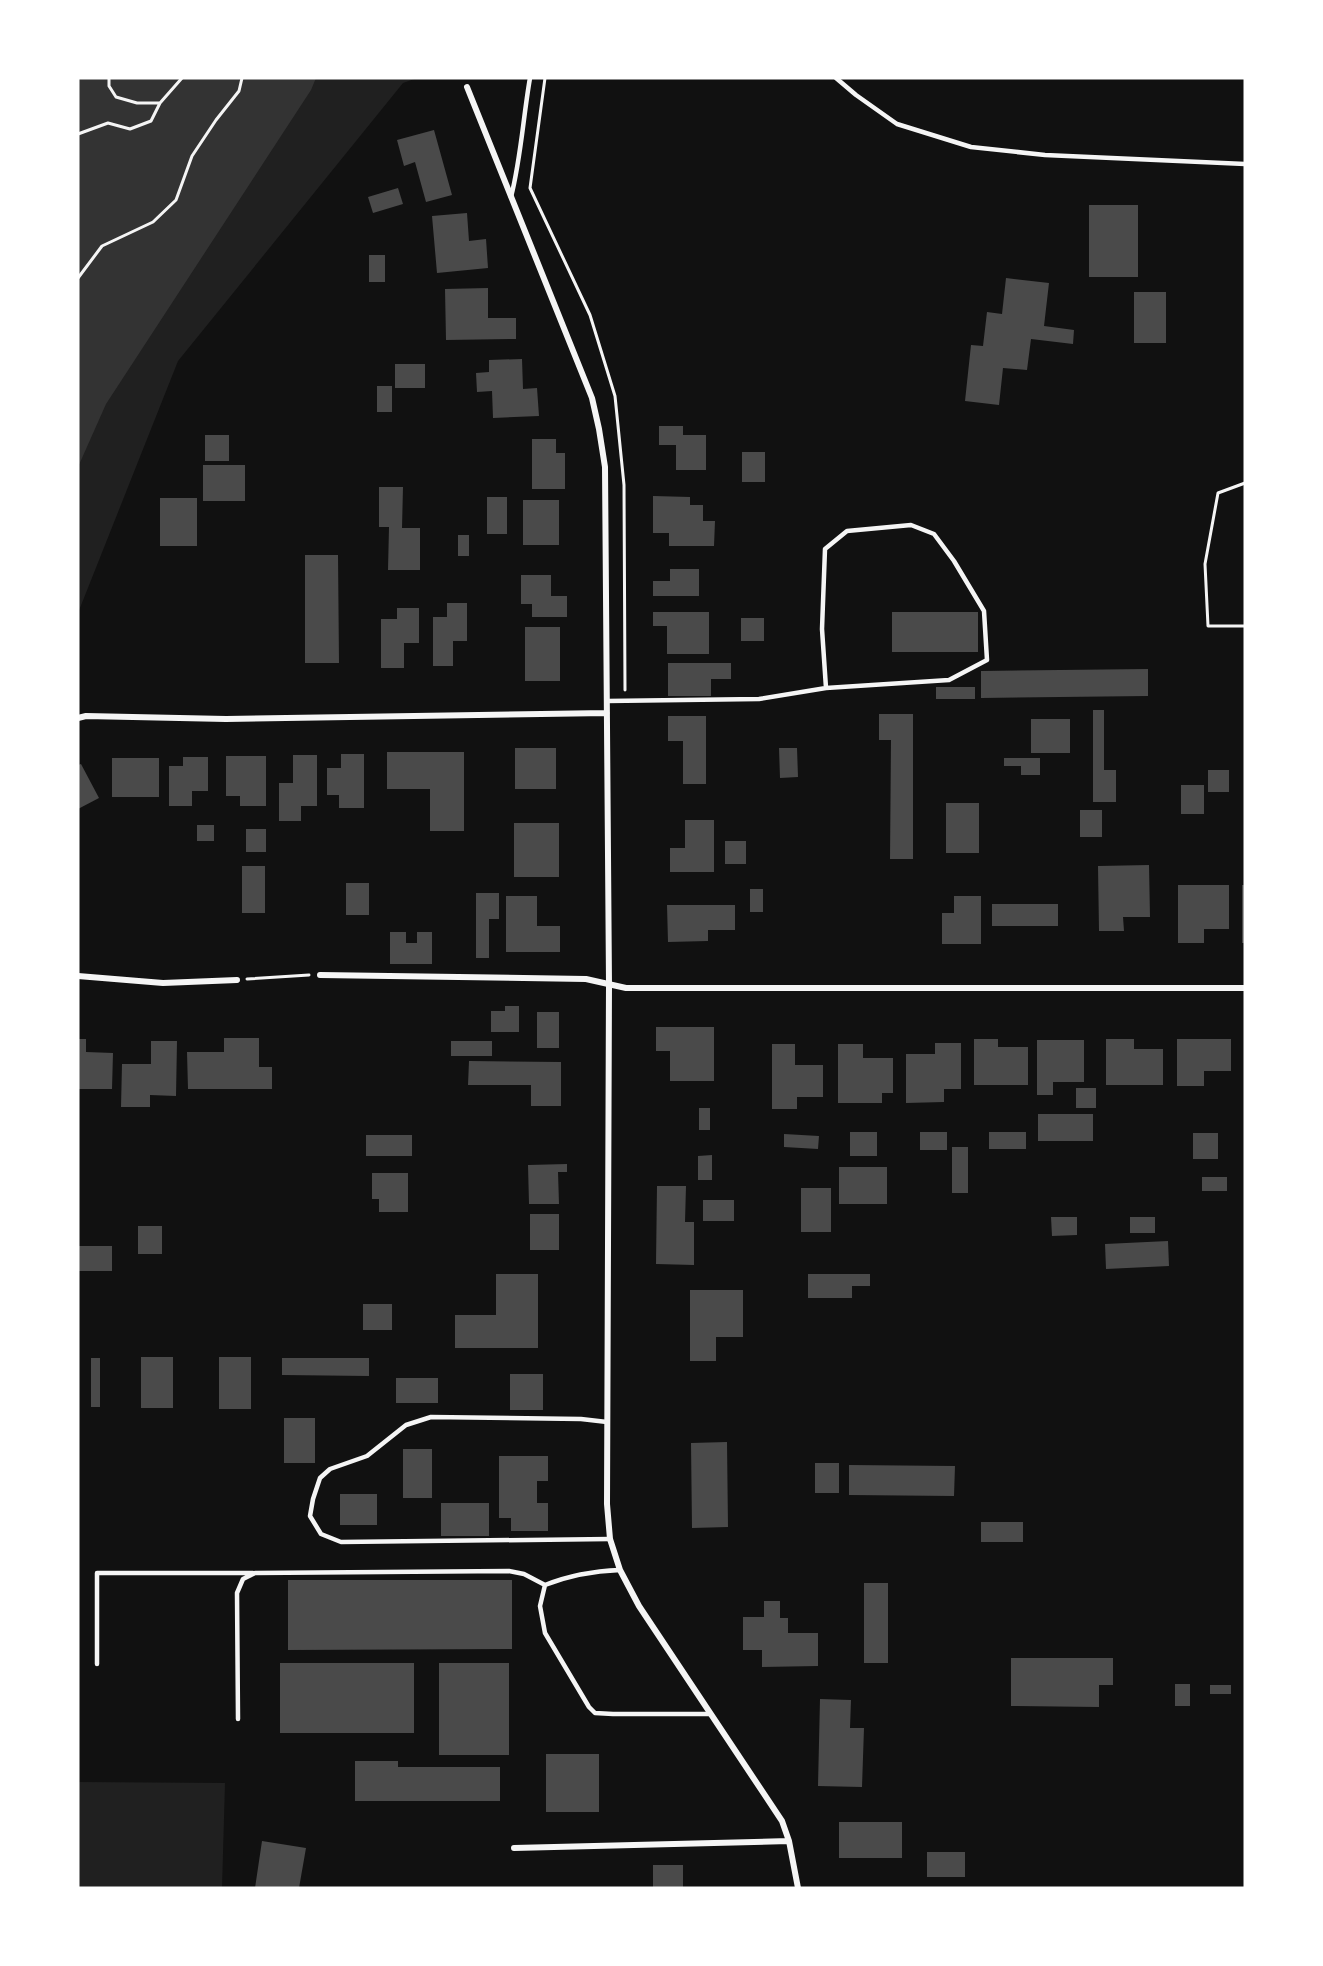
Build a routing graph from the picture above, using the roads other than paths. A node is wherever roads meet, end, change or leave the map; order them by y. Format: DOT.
graph roads {
  1 [pos="531,78"];
  2 [pos="836,78"];
  3 [pos="467,87"];
  4 [pos="1245,164"];
  5 [pos="511,200"];
  6 [pos="826,688"];
  7 [pos="607,701"];
  8 [pos="607,713"];
  9 [pos="78,718"];
  10 [pos="320,975"];
  11 [pos="78,976"];
  12 [pos="237,980"];
  13 [pos="609,984"];
  14 [pos="1245,988"];
  15 [pos="607,1422"];
  16 [pos="610,1539"];
  17 [pos="620,1570"];
  18 [pos="255,1573"];
  19 [pos="545,1585"];
  20 [pos="97,1664"];
  21 [pos="711,1714"];
  22 [pos="238,1719"];
  23 [pos="789,1841"];
  24 [pos="514,1848"];
  25 [pos="798,1888"];
  1 -- 5 [label="lane"];
  2 -- 4 [label="lane"];
  3 -- 5 [label="street"];
  5 -- 7 [label="street"];
  6 -- 6 [label="lane"];
  6 -- 7 [label="lane"];
  7 -- 8 [label="street"];
  8 -- 9 [label="street"];
  8 -- 13 [label="street"];
  10 -- 13 [label="street"];
  11 -- 12 [label="street"];
  13 -- 14 [label="street"];
  13 -- 15 [label="street"];
  15 -- 16 [label="street"];
  15 -- 16 [label="lane"];
  16 -- 17 [label="street"];
  17 -- 19 [label="lane"];
  17 -- 21 [label="street"];
  18 -- 19 [label="lane"];
  18 -- 20 [label="lane"];
  18 -- 22 [label="lane"];
  19 -- 21 [label="lane"];
  21 -- 23 [label="street"];
  23 -- 24 [label="street"];
  23 -- 25 [label="street"];
}
